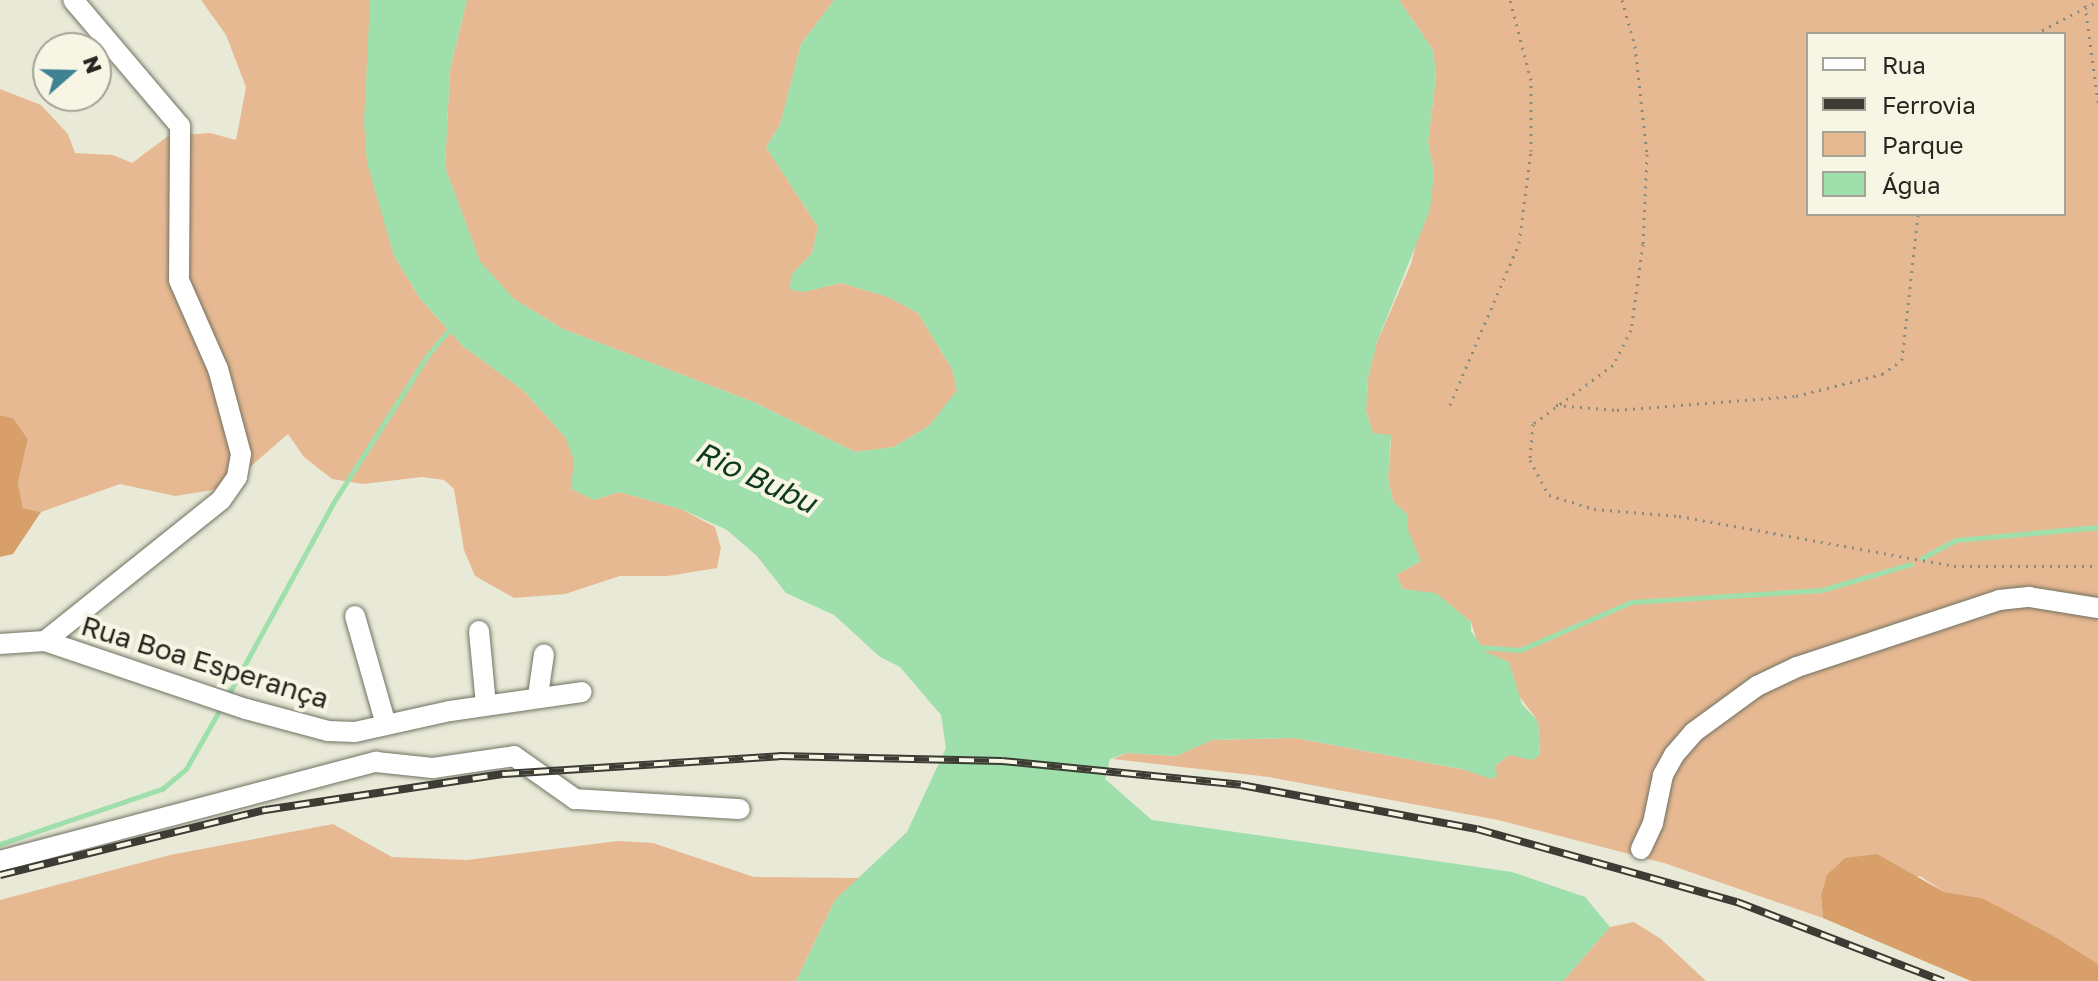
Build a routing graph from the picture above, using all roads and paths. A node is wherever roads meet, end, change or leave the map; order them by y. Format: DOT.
graph roads {
  1 [pos="73,0"];
  2 [pos="1510,0"];
  3 [pos="1622,0"];
  4 [pos="2098,1"];
  5 [pos="2085,5"];
  6 [pos="2038,32"];
  7 [pos="2098,102"];
  8 [pos="1918,216"];
  9 [pos="1450,405"];
  10 [pos="1556,405"];
  11 [pos="2098,566"];
  12 [pos="2098,608"];
  13 [pos="355,616"];
  14 [pos="479,631"];
  15 [pos="45,641"];
  16 [pos="0,644"];
  17 [pos="544,654"];
  18 [pos="582,692"];
  19 [pos="538,696"];
  20 [pos="486,705"];
  21 [pos="386,725"];
  22 [pos="355,732"];
  23 [pos="376,762"];
  24 [pos="740,809"];
  25 [pos="1641,849"];
  26 [pos="0,861"];
  1 -- 15 [label="street"];
  2 -- 9 [label="path"];
  3 -- 10 [label="path"];
  4 -- 5 [label="path"];
  5 -- 6 [label="path"];
  5 -- 7 [label="path"];
  8 -- 10 [label="path"];
  10 -- 11 [label="path"];
  12 -- 25 [label="street"];
  13 -- 21 [label="street"];
  14 -- 20 [label="street"];
  15 -- 16 [label="street, Rua Boa Esperança"];
  15 -- 22 [label="street, Rua Boa Esperança"];
  17 -- 19 [label="street"];
  18 -- 19 [label="street, Rua Boa Esperança"];
  19 -- 20 [label="street, Rua Boa Esperança"];
  20 -- 21 [label="street, Rua Boa Esperança"];
  21 -- 22 [label="street, Rua Boa Esperança"];
  22 -- 23 [label="street"];
  23 -- 24 [label="street"];
  23 -- 26 [label="street"];
}
